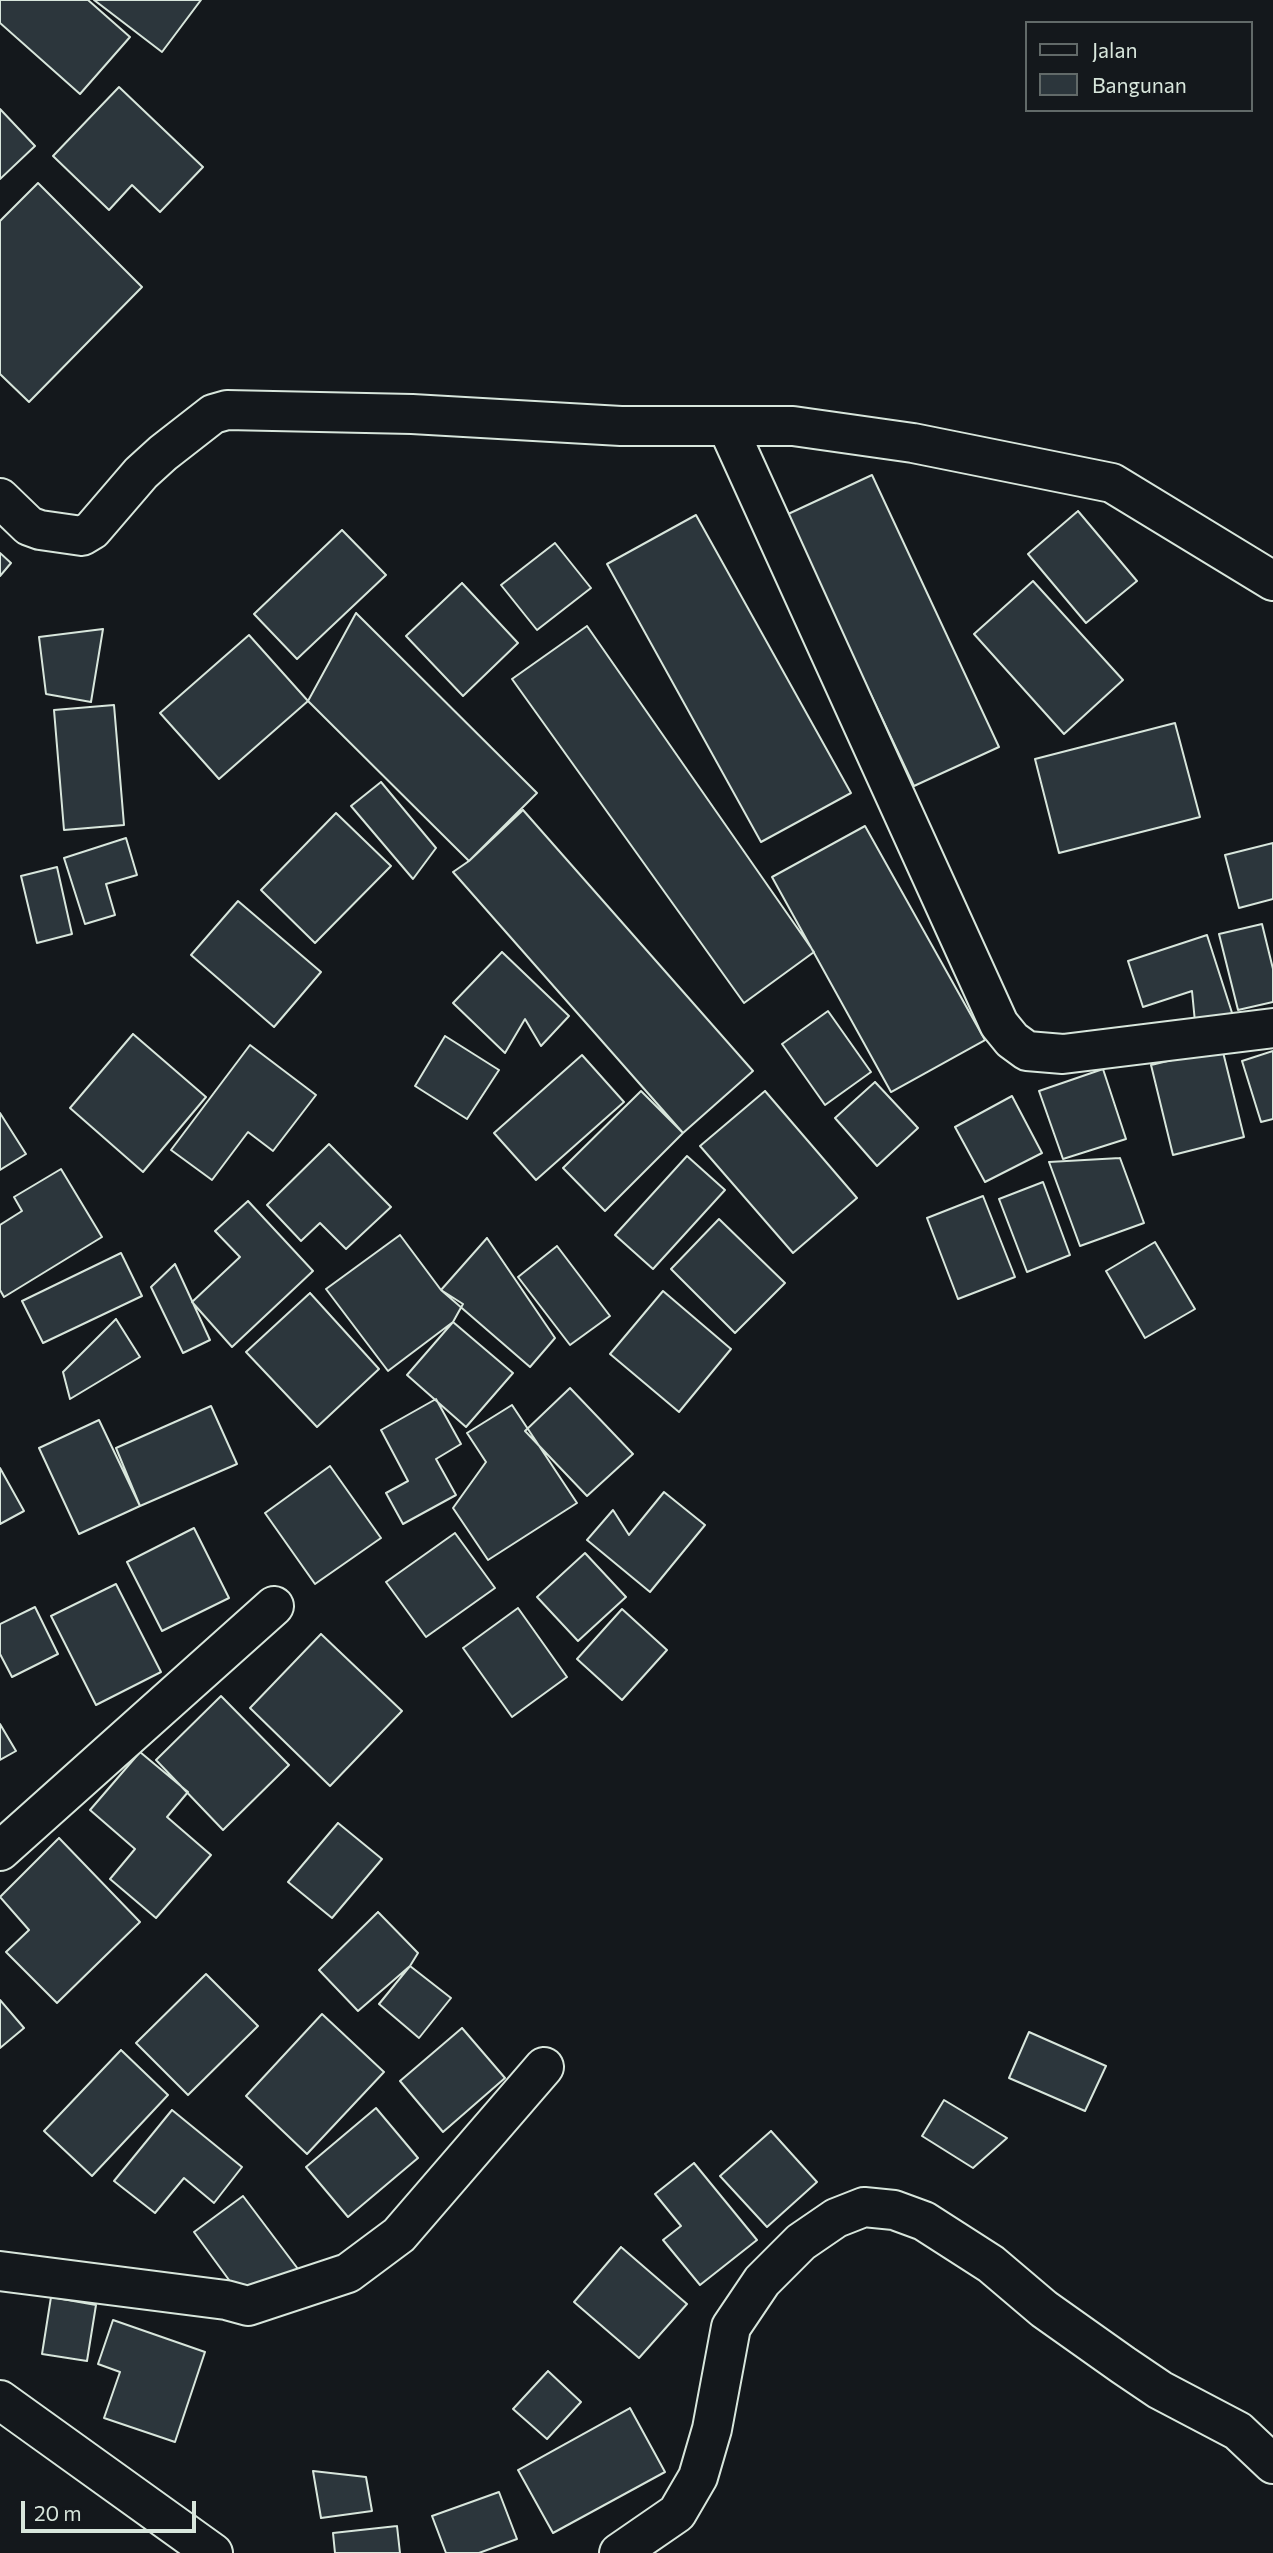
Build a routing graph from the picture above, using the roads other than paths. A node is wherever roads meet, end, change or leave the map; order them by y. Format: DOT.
graph roads {
  1 [pos="727,426"];
  2 [pos="0,498"];
  3 [pos="1273,581"];
  4 [pos="1273,1028"];
  5 [pos="274,1606"];
  6 [pos="0,1850"];
  7 [pos="544,2067"];
  8 [pos="0,2270"];
  9 [pos="0,2400"];
  10 [pos="1273,2464"];
  11 [pos="213,2553"];
  12 [pos="620,2553"];
  1 -- 2 [label="street"];
  1 -- 3 [label="street"];
  1 -- 4 [label="street"];
  5 -- 6 [label="street"];
  7 -- 8 [label="street"];
  9 -- 11 [label="street"];
  10 -- 12 [label="street"];
}
